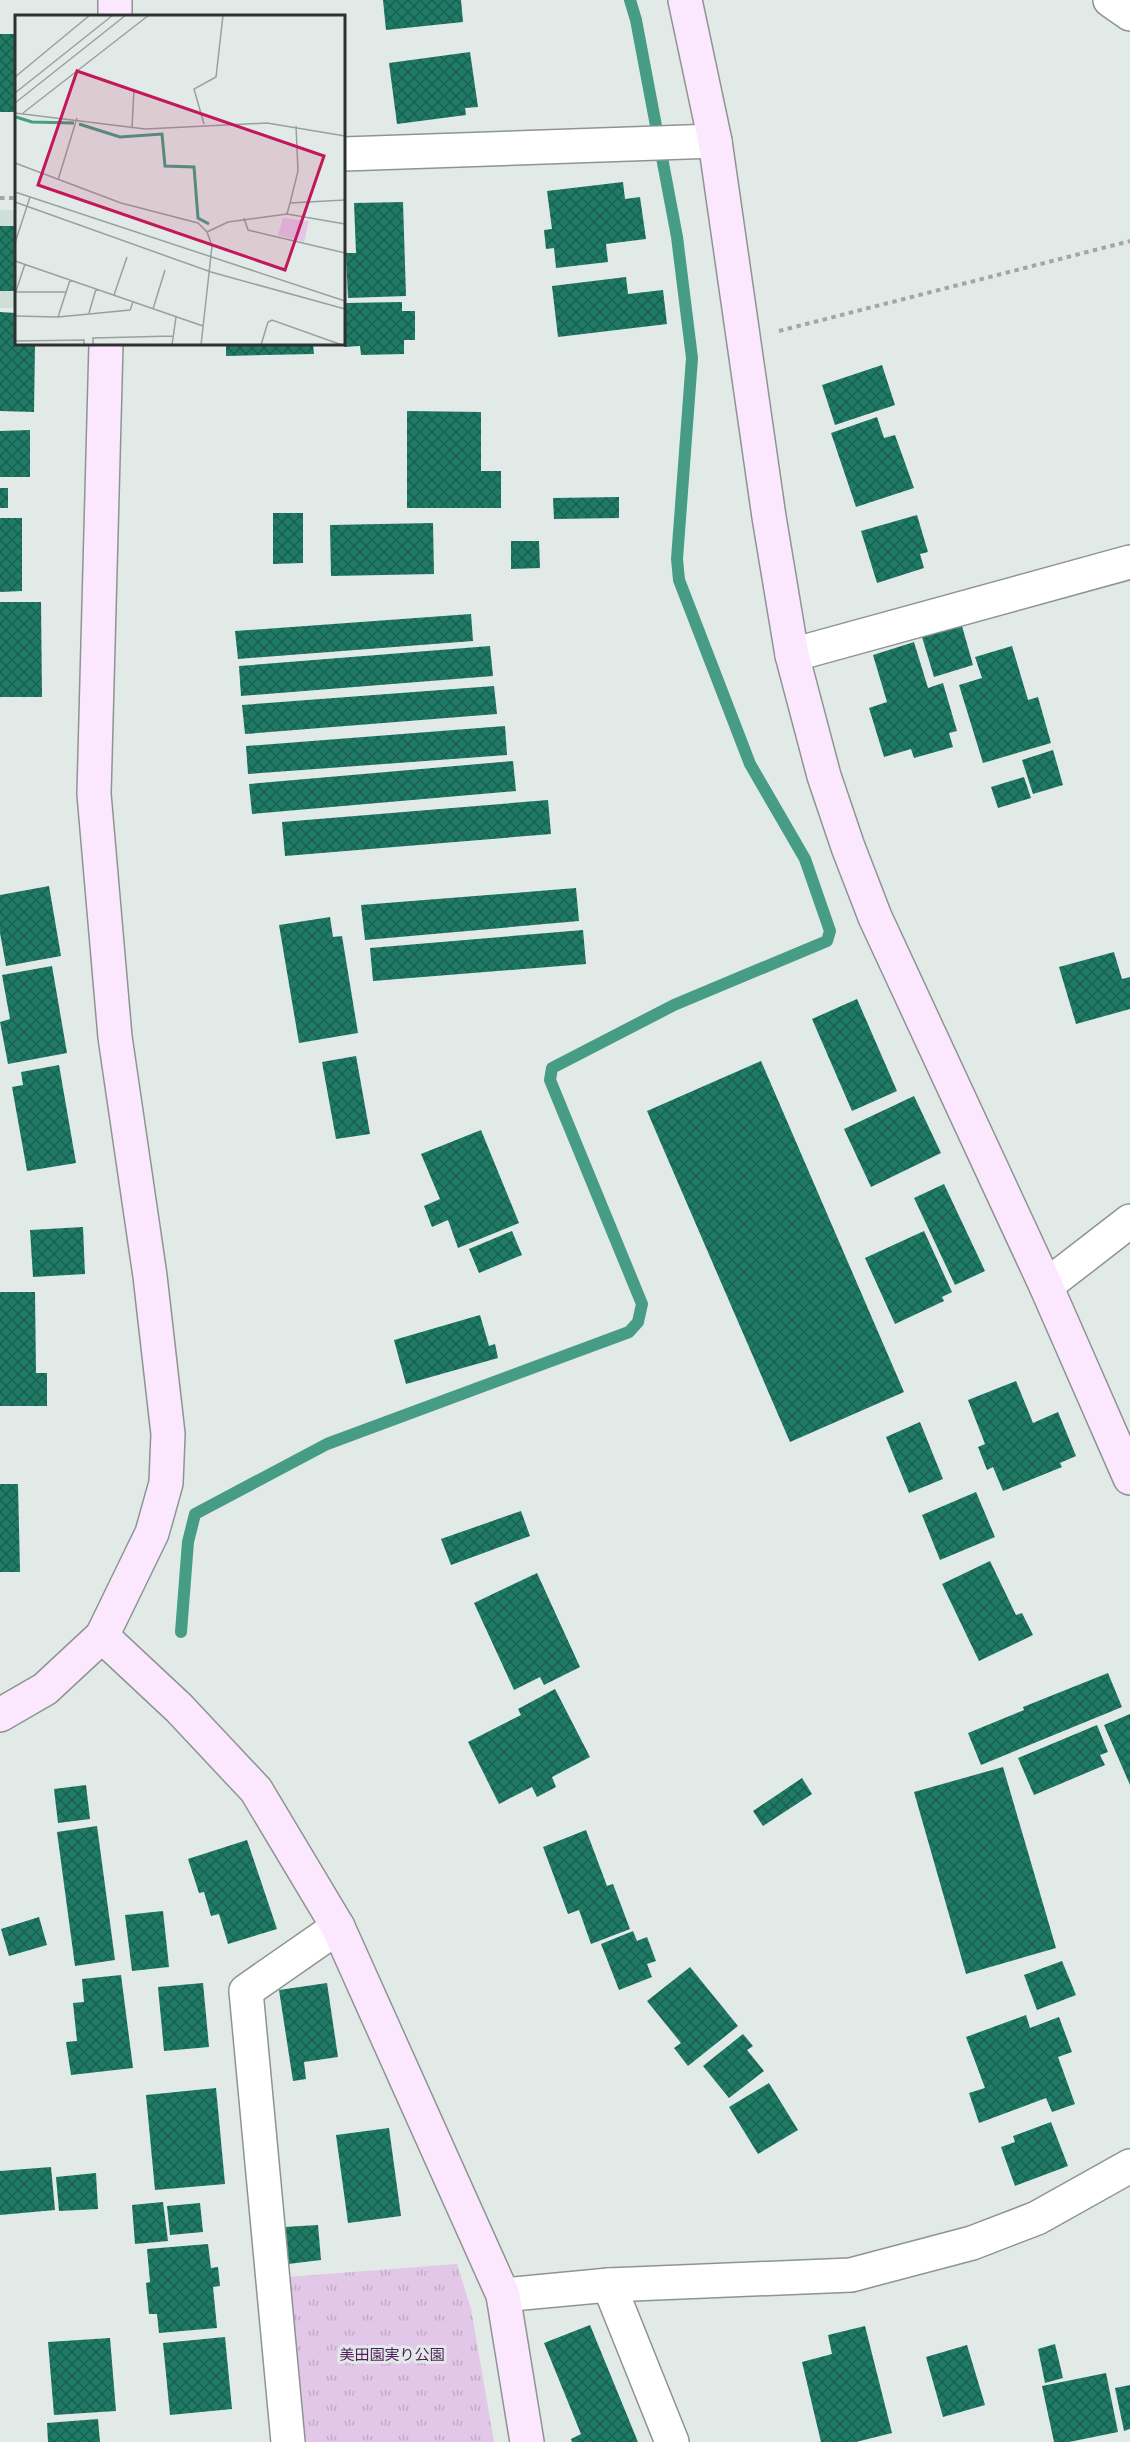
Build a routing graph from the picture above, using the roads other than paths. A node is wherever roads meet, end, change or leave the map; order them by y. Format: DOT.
graph roads {
  1 [pos="685,0"];
  2 [pos="1110,0"];
  3 [pos="1130,14"];
  4 [pos="716,141"];
  5 [pos="345,154"];
  6 [pos="106,345"];
  7 [pos="1130,562"];
  8 [pos="792,655"];
  9 [pos="1130,1221"];
  10 [pos="1046,1286"];
  11 [pos="1130,1478"];
  12 [pos="102,1636"];
  13 [pos="0,1715"];
  14 [pos="338,1926"];
  15 [pos="1130,2166"];
  16 [pos="609,2285"];
  17 [pos="503,2295"];
  18 [pos="288,2442"];
  19 [pos="527,2442"];
  20 [pos="672,2442"];
  1 -- 4 [label="street"];
  2 -- 3 [label="street"];
  4 -- 5 [label="street"];
  4 -- 8 [label="street"];
  6 -- 12 [label="street"];
  7 -- 8 [label="street"];
  8 -- 10 [label="street"];
  9 -- 10 [label="street"];
  10 -- 11 [label="street"];
  12 -- 13 [label="street"];
  12 -- 14 [label="street"];
  14 -- 17 [label="street"];
  14 -- 18 [label="street"];
  15 -- 16 [label="street"];
  16 -- 17 [label="street"];
  16 -- 20 [label="street"];
  17 -- 19 [label="street"];
}
